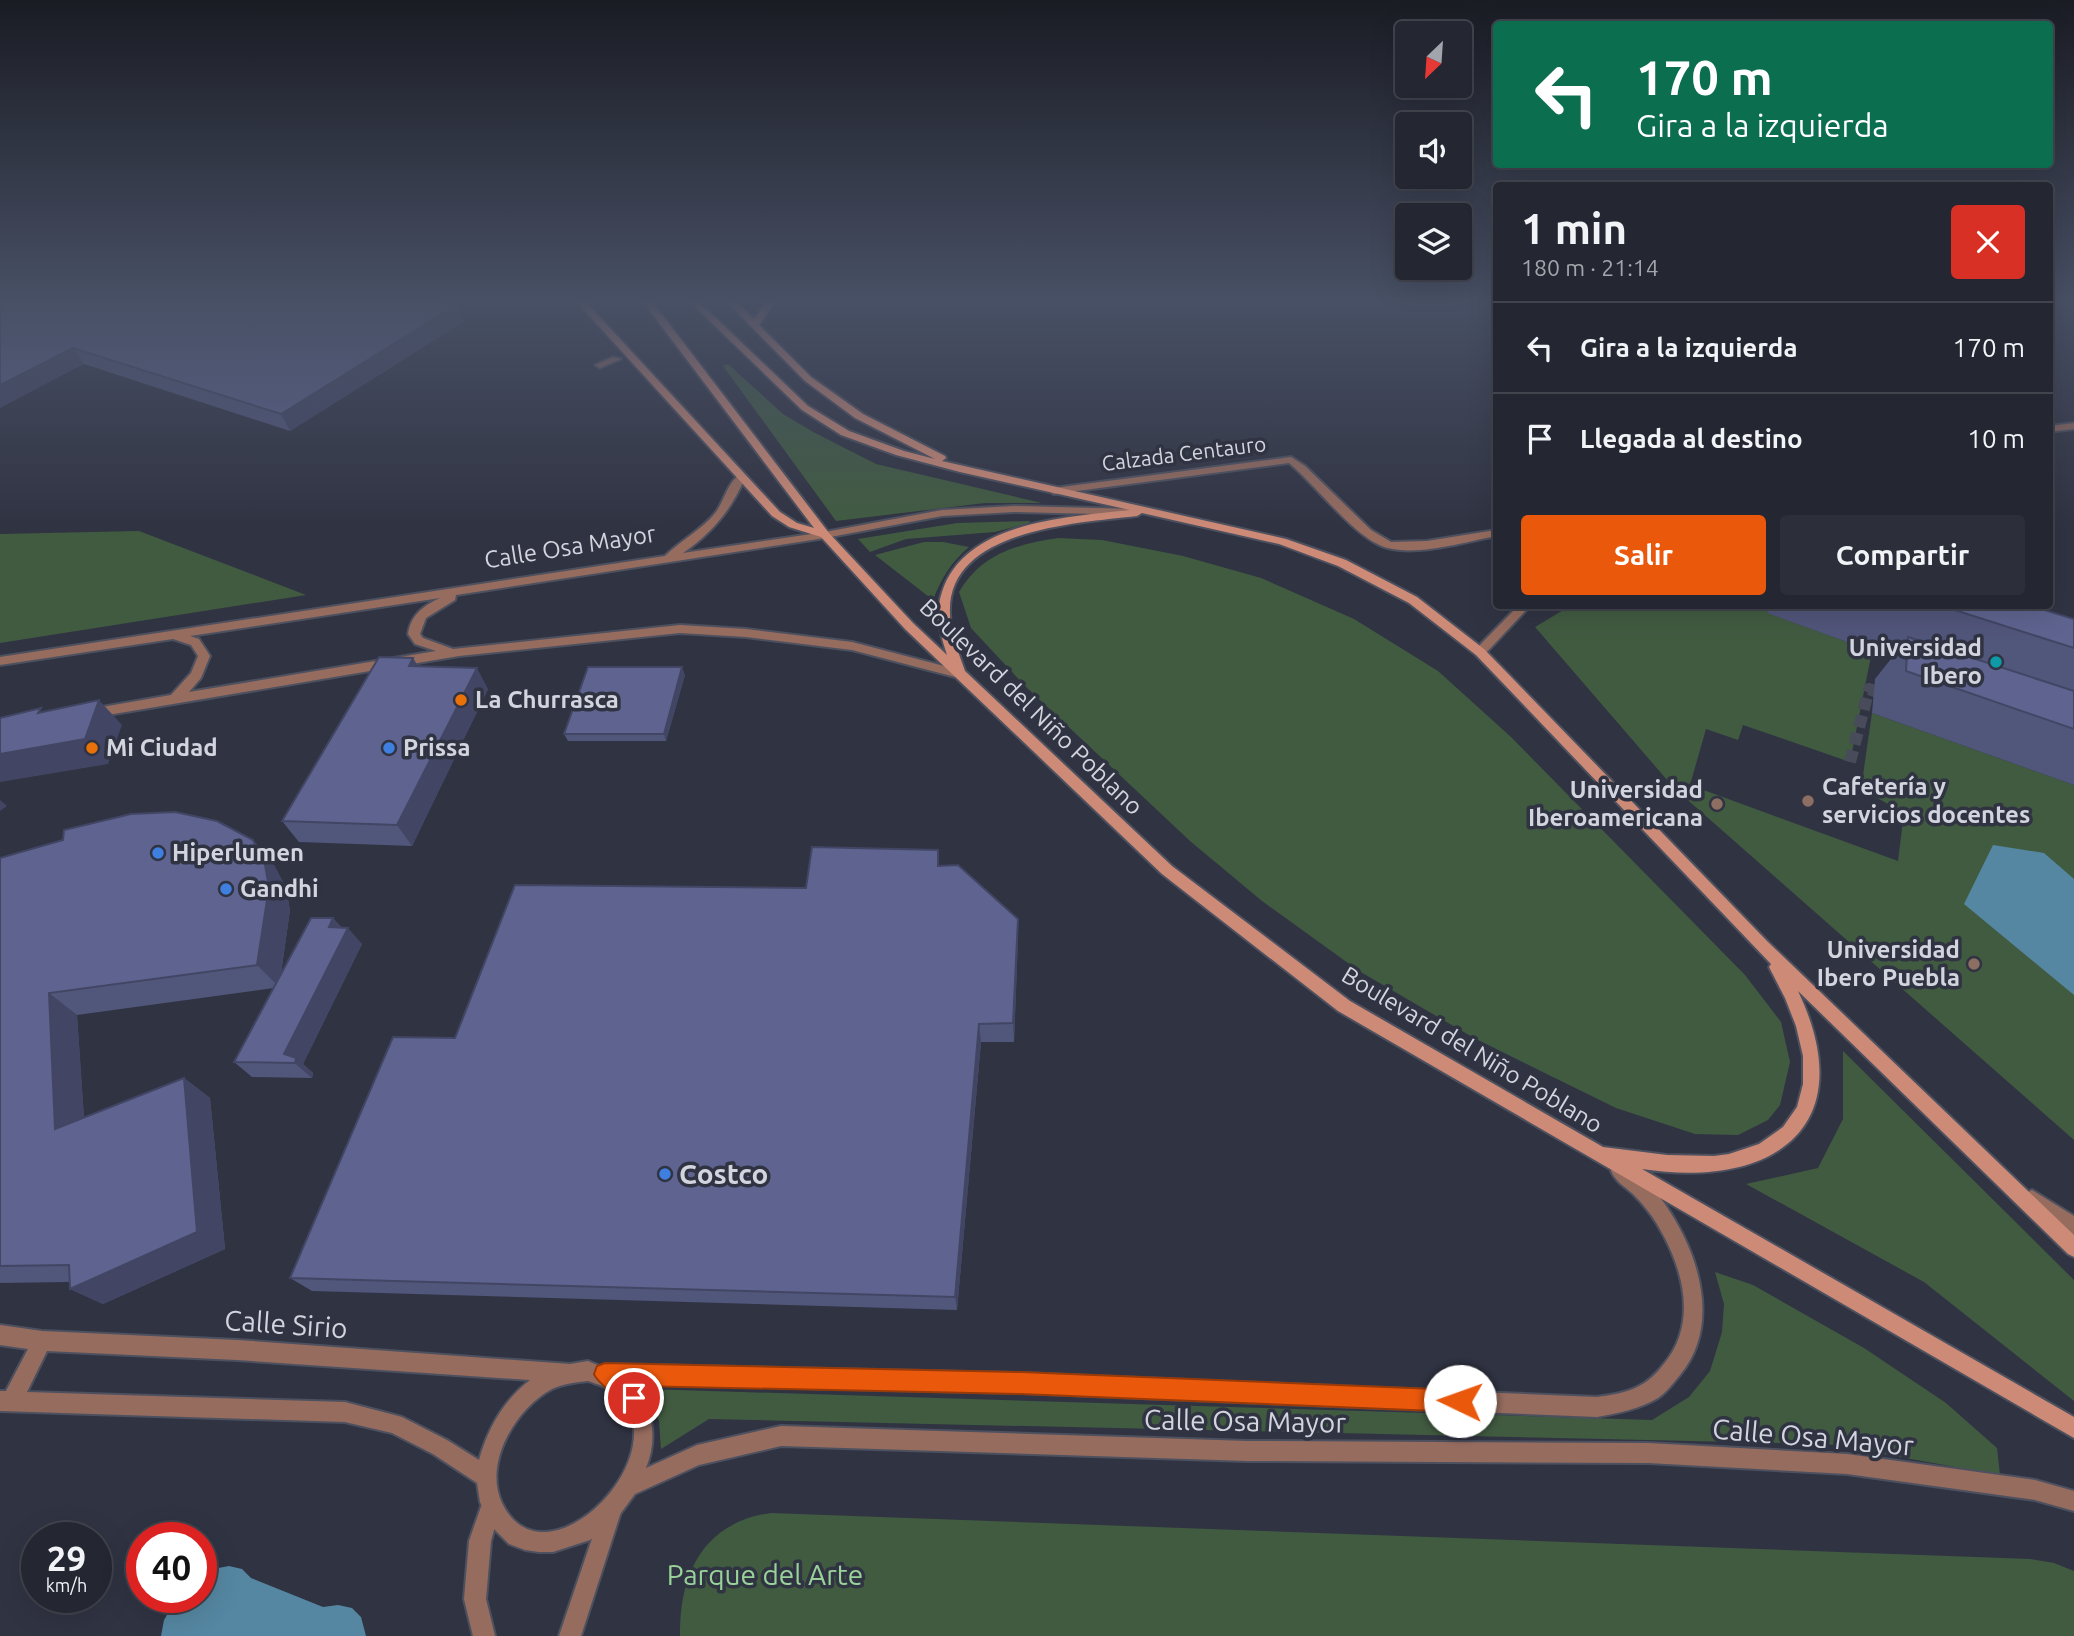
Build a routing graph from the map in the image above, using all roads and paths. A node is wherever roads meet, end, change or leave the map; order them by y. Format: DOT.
graph roads {
  1 [pos="647,375"];
  2 [pos="703,375"];
  3 [pos="771,375"];
  4 [pos="804,375"];
  5 [pos="2074,426"];
  6 [pos="2053,429"];
  7 [pos="964,470"];
  8 [pos="740,478"];
  9 [pos="1054,491"];
  10 [pos="1149,512"];
  11 [pos="1493,533"];
  12 [pos="825,535"];
  13 [pos="667,558"];
  14 [pos="472,590"];
  15 [pos="1521,609"];
  16 [pos="170,635"];
  17 [pos="459,652"];
  18 [pos="1480,652"];
  19 [pos="0,661"];
  20 [pos="959,674"];
  21 [pos="175,699"];
  22 [pos="79,715"];
  23 [pos="1762,946"];
  24 [pos="1594,1152"];
  25 [pos="2005,1181"];
  26 [pos="2074,1227"];
  27 [pos="2074,1248"];
  28 [pos="0,1335"];
  29 [pos="42,1341"];
  30 [pos="568,1373"];
  31 [pos="605,1374"];
  32 [pos="5,1402"];
  33 [pos="2074,1428"];
  34 [pos="486,1477"];
  35 [pos="630,1486"];
  36 [pos="2074,1501"];
  37 [pos="491,1505"];
  38 [pos="611,1512"];
  39 [pos="484,1636"];
  40 [pos="570,1636"];
  1 -- 8 [label="main road"];
  2 -- 12 [label="main road, Boulevard del Niño Poblano"];
  3 -- 7 [label="main road"];
  4 -- 7 [label="main road"];
  5 -- 6 [label="street"];
  7 -- 9 [label="main road"];
  8 -- 12 [label="main road"];
  8 -- 13 [label="street"];
  9 -- 10 [label="main road"];
  9 -- 11 [label="street, Calzada Centauro"];
  10 -- 12 [label="street, Calle Osa Mayor"];
  10 -- 18 [label="main road"];
  10 -- 20 [label="main road"];
  12 -- 13 [label="street, Calle Osa Mayor"];
  12 -- 20 [label="main road, Boulevard del Niño Poblano"];
  13 -- 14 [label="street, Calle Osa Mayor"];
  14 -- 16 [label="street, Calle Osa Mayor"];
  14 -- 17 [label="street"];
  15 -- 18 [label="street"];
  16 -- 19 [label="street, Calle Osa Mayor"];
  16 -- 21 [label="street"];
  17 -- 20 [label="street"];
  17 -- 21 [label="street"];
  18 -- 23 [label="main road"];
  20 -- 24 [label="main road, Boulevard del Niño Poblano"];
  21 -- 22 [label="street"];
  23 -- 24 [label="main road"];
  23 -- 25 [label="main road"];
  24 -- 31 [label="street, Calle Osa Mayor"];
  24 -- 33 [label="main road, Boulevard del Niño Poblano"];
  25 -- 26 [label="street"];
  25 -- 27 [label="main road"];
  28 -- 29 [label="street, Calle Sirio"];
  29 -- 30 [label="street, Calle Sirio"];
  29 -- 32 [label="street"];
  30 -- 31 [label="street"];
  30 -- 34 [label="street"];
  31 -- 35 [label="street"];
  32 -- 34 [label="street"];
  34 -- 37 [label="street"];
  35 -- 36 [label="street, Calle Osa Mayor"];
  35 -- 38 [label="street"];
  37 -- 38 [label="street"];
  37 -- 39 [label="street"];
  38 -- 40 [label="street"];
}
